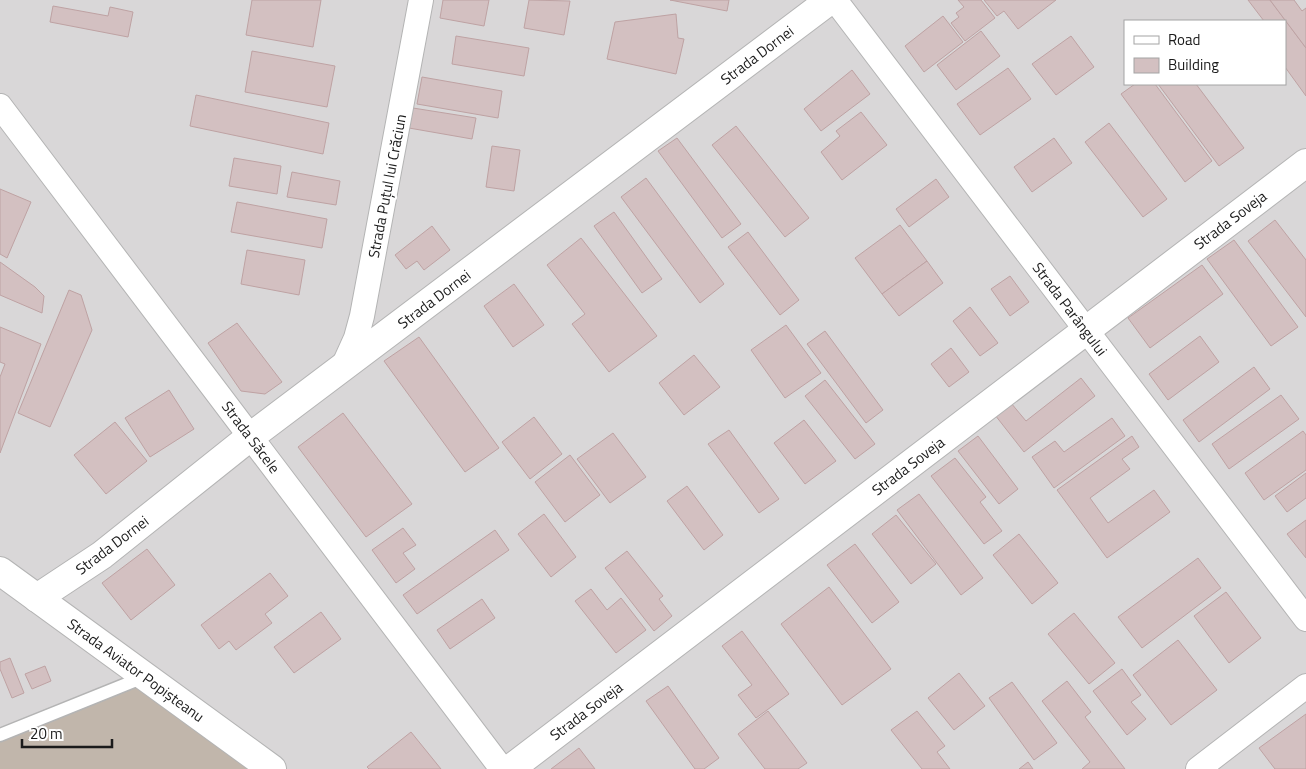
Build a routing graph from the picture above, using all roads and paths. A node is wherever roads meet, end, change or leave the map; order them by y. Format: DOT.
graph roads {
  1 [pos="421,0"];
  2 [pos="830,0"];
  3 [pos="835,0"];
  4 [pos="0,106"];
  5 [pos="1306,163"];
  6 [pos="1086,330"];
  7 [pos="342,369"];
  8 [pos="250,437"];
  9 [pos="0,571"];
  10 [pos="37,598"];
  11 [pos="1306,619"];
  12 [pos="144,677"];
  13 [pos="1306,686"];
  14 [pos="0,735"];
  15 [pos="272,769"];
  16 [pos="502,769"];
  17 [pos="510,769"];
  18 [pos="1198,769"];
  1 -- 7 [label="street, Strada Puțul lui Crăciun"];
  2 -- 7 [label="street, Strada Dornei"];
  3 -- 6 [label="street, Strada Parângului"];
  4 -- 8 [label="street, Strada Săcele"];
  5 -- 6 [label="street, Strada Soveja"];
  6 -- 11 [label="street, Strada Parângului"];
  6 -- 17 [label="street, Strada Soveja"];
  7 -- 8 [label="street, Strada Dornei"];
  8 -- 10 [label="street, Strada Dornei"];
  8 -- 16 [label="street, Strada Săcele"];
  9 -- 10 [label="street, Strada Aviator Popișteanu"];
  10 -- 12 [label="street, Strada Aviator Popișteanu"];
  12 -- 14 [label="lane"];
  12 -- 15 [label="street, Strada Aviator Popișteanu"];
  13 -- 18 [label="street"];
}
